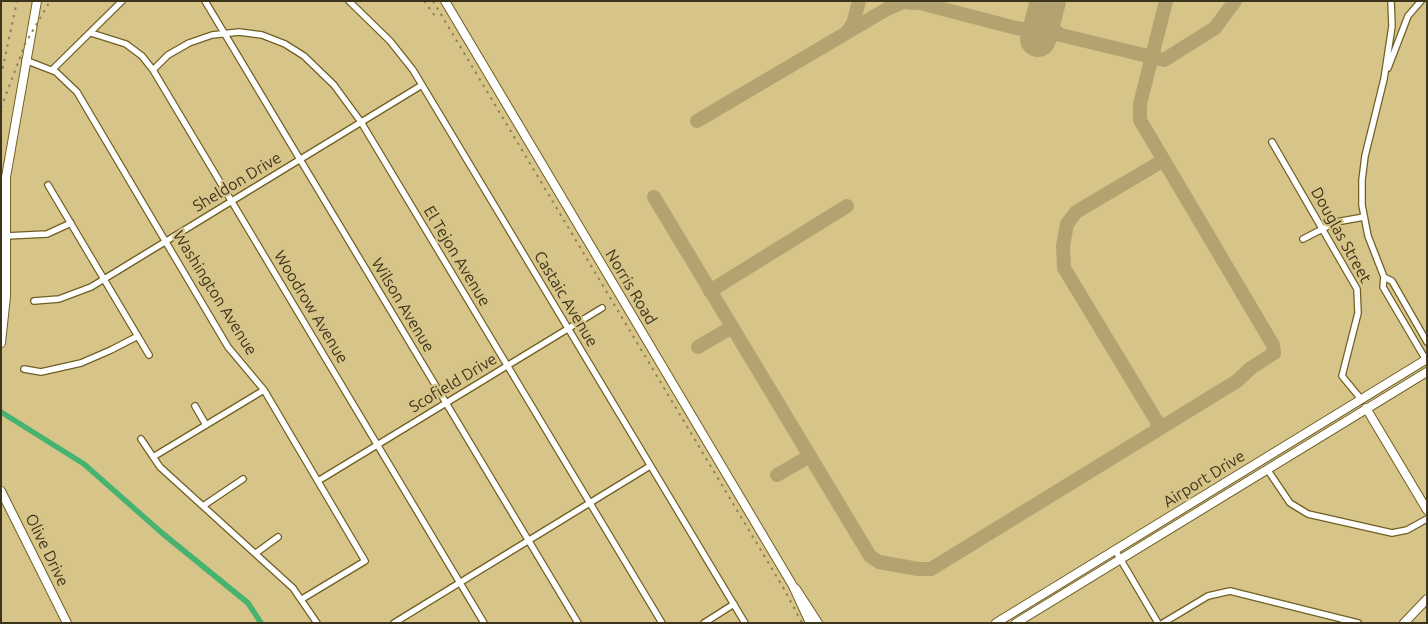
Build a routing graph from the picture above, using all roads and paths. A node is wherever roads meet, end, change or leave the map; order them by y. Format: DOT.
graph roads {
  1 [pos="37,1"];
  2 [pos="122,1"];
  3 [pos="206,1"];
  4 [pos="349,1"];
  5 [pos="445,1"];
  6 [pos="1391,1"];
  7 [pos="1421,1"];
  8 [pos="91,33"];
  9 [pos="224,33"];
  10 [pos="25,60"];
  11 [pos="52,70"];
  12 [pos="153,70"];
  13 [pos="1384,79"];
  14 [pos="422,85"];
  15 [pos="361,122"];
  16 [pos="1272,142"];
  17 [pos="300,160"];
  18 [pos="48,185"];
  19 [pos="232,202"];
  20 [pos="1364,217"];
  21 [pos="71,223"];
  22 [pos="1323,228"];
  23 [pos="6,236"];
  24 [pos="1303,239"];
  25 [pos="166,242"];
  26 [pos="1384,277"];
  27 [pos="104,279"];
  28 [pos="34,301"];
  29 [pos="602,308"];
  30 [pos="568,328"];
  31 [pos="138,336"];
  32 [pos="1,342"];
  33 [pos="1427,342"];
  34 [pos="150,355"];
  35 [pos="1426,360"];
  36 [pos="507,366"];
  37 [pos="24,370"];
  38 [pos="1427,372"];
  39 [pos="264,390"];
  40 [pos="1361,399"];
  41 [pos="446,403"];
  42 [pos="195,406"];
  43 [pos="1366,408"];
  44 [pos="206,425"];
  45 [pos="1313,429"];
  46 [pos="141,439"];
  47 [pos="377,444"];
  48 [pos="153,457"];
  49 [pos="650,466"];
  50 [pos="1267,469"];
  51 [pos="243,479"];
  52 [pos="318,481"];
  53 [pos="1,490"];
  54 [pos="589,504"];
  55 [pos="203,506"];
  56 [pos="1427,510"];
  57 [pos="1427,519"];
  58 [pos="278,537"];
  59 [pos="528,541"];
  60 [pos="1115,550"];
  61 [pos="256,553"];
  62 [pos="1120,559"];
  63 [pos="460,582"];
  64 [pos="793,586"];
  65 [pos="1243,586"];
  66 [pos="1241,593"];
  67 [pos="302,599"];
  68 [pos="1427,599"];
  69 [pos="734,604"];
  70 [pos="67,623"];
  71 [pos="317,623"];
  72 [pos="394,623"];
  73 [pos="484,623"];
  74 [pos="578,623"];
  75 [pos="662,623"];
  76 [pos="704,623"];
  77 [pos="745,623"];
  78 [pos="810,623"];
  79 [pos="818,623"];
  80 [pos="996,623"];
  81 [pos="1016,623"];
  82 [pos="1158,623"];
  83 [pos="1163,623"];
  84 [pos="1358,623"];
  85 [pos="1404,623"];
  1 -- 10 [label="street"];
  2 -- 8 [label="street"];
  3 -- 9 [label="street, Wilson Avenue"];
  4 -- 14 [label="street, Castaic Avenue"];
  5 -- 64 [label="street, Norris Road"];
  6 -- 13 [label="street"];
  7 -- 13 [label="street"];
  8 -- 11 [label="street"];
  8 -- 12 [label="street, Woodrow Avenue"];
  9 -- 12 [label="street, El Tejon Avenue"];
  9 -- 15 [label="street, El Tejon Avenue"];
  9 -- 17 [label="street, Wilson Avenue"];
  10 -- 11 [label="street"];
  10 -- 23 [label="street"];
  11 -- 25 [label="street, Washington Avenue"];
  12 -- 19 [label="street, Woodrow Avenue"];
  13 -- 20 [label="street"];
  14 -- 15 [label="street, Sheldon Drive"];
  14 -- 30 [label="street, Castaic Avenue"];
  15 -- 17 [label="street, Sheldon Drive"];
  15 -- 36 [label="street, El Tejon Avenue"];
  16 -- 22 [label="street, Douglas Street"];
  17 -- 19 [label="street, Sheldon Drive"];
  17 -- 41 [label="street, Wilson Avenue"];
  18 -- 21 [label="street"];
  19 -- 25 [label="street, Sheldon Drive"];
  19 -- 47 [label="street, Woodrow Avenue"];
  20 -- 22 [label="street"];
  20 -- 26 [label="street"];
  21 -- 23 [label="street"];
  21 -- 27 [label="street"];
  22 -- 24 [label="street"];
  22 -- 40 [label="street, Douglas Street"];
  23 -- 32 [label="street"];
  25 -- 27 [label="street, Sheldon Drive"];
  25 -- 39 [label="street, Washington Avenue"];
  26 -- 33 [label="street"];
  26 -- 35 [label="street"];
  27 -- 28 [label="street, Sheldon Drive"];
  27 -- 31 [label="street"];
  29 -- 30 [label="street, Scofield Drive"];
  30 -- 36 [label="street, Scofield Drive"];
  30 -- 49 [label="street, Castaic Avenue"];
  31 -- 34 [label="street"];
  31 -- 37 [label="street"];
  35 -- 40 [label="street, Airport Drive"];
  36 -- 41 [label="street, Scofield Drive"];
  36 -- 54 [label="street, El Tejon Avenue"];
  38 -- 43 [label="street, Airport Drive"];
  39 -- 44 [label="street"];
  39 -- 52 [label="street, Washington Avenue"];
  40 -- 45 [label="street, Airport Drive"];
  41 -- 47 [label="street, Scofield Drive"];
  41 -- 59 [label="street, Wilson Avenue"];
  42 -- 44 [label="street"];
  43 -- 50 [label="street, Airport Drive"];
  43 -- 56 [label="street"];
  44 -- 48 [label="street"];
  45 -- 50 [label="street"];
  45 -- 60 [label="street, Airport Drive"];
  46 -- 48 [label="street"];
  47 -- 52 [label="street, Scofield Drive"];
  47 -- 63 [label="street, Woodrow Avenue"];
  48 -- 55 [label="street"];
  49 -- 54 [label="street"];
  49 -- 69 [label="street, Castaic Avenue"];
  50 -- 57 [label="street"];
  50 -- 62 [label="street, Airport Drive"];
  51 -- 55 [label="street"];
  52 -- 67 [label="street, Washington Avenue"];
  53 -- 70 [label="street, Olive Drive"];
  54 -- 59 [label="street"];
  54 -- 75 [label="street, El Tejon Avenue"];
  55 -- 61 [label="street"];
  58 -- 61 [label="street"];
  59 -- 63 [label="street"];
  59 -- 74 [label="street, Wilson Avenue"];
  60 -- 62 [label="street"];
  60 -- 80 [label="street, Airport Drive"];
  61 -- 67 [label="street"];
  62 -- 81 [label="street, Airport Drive"];
  62 -- 82 [label="street"];
  63 -- 72 [label="street"];
  63 -- 73 [label="street, Woodrow Avenue"];
  64 -- 78 [label="street, Norris Road"];
  64 -- 79 [label="street, Norris Road"];
  65 -- 66 [label="street"];
  66 -- 83 [label="street"];
  66 -- 84 [label="street"];
  67 -- 71 [label="street"];
  68 -- 85 [label="street"];
  69 -- 76 [label="street"];
  69 -- 77 [label="street, Castaic Avenue"];
}
